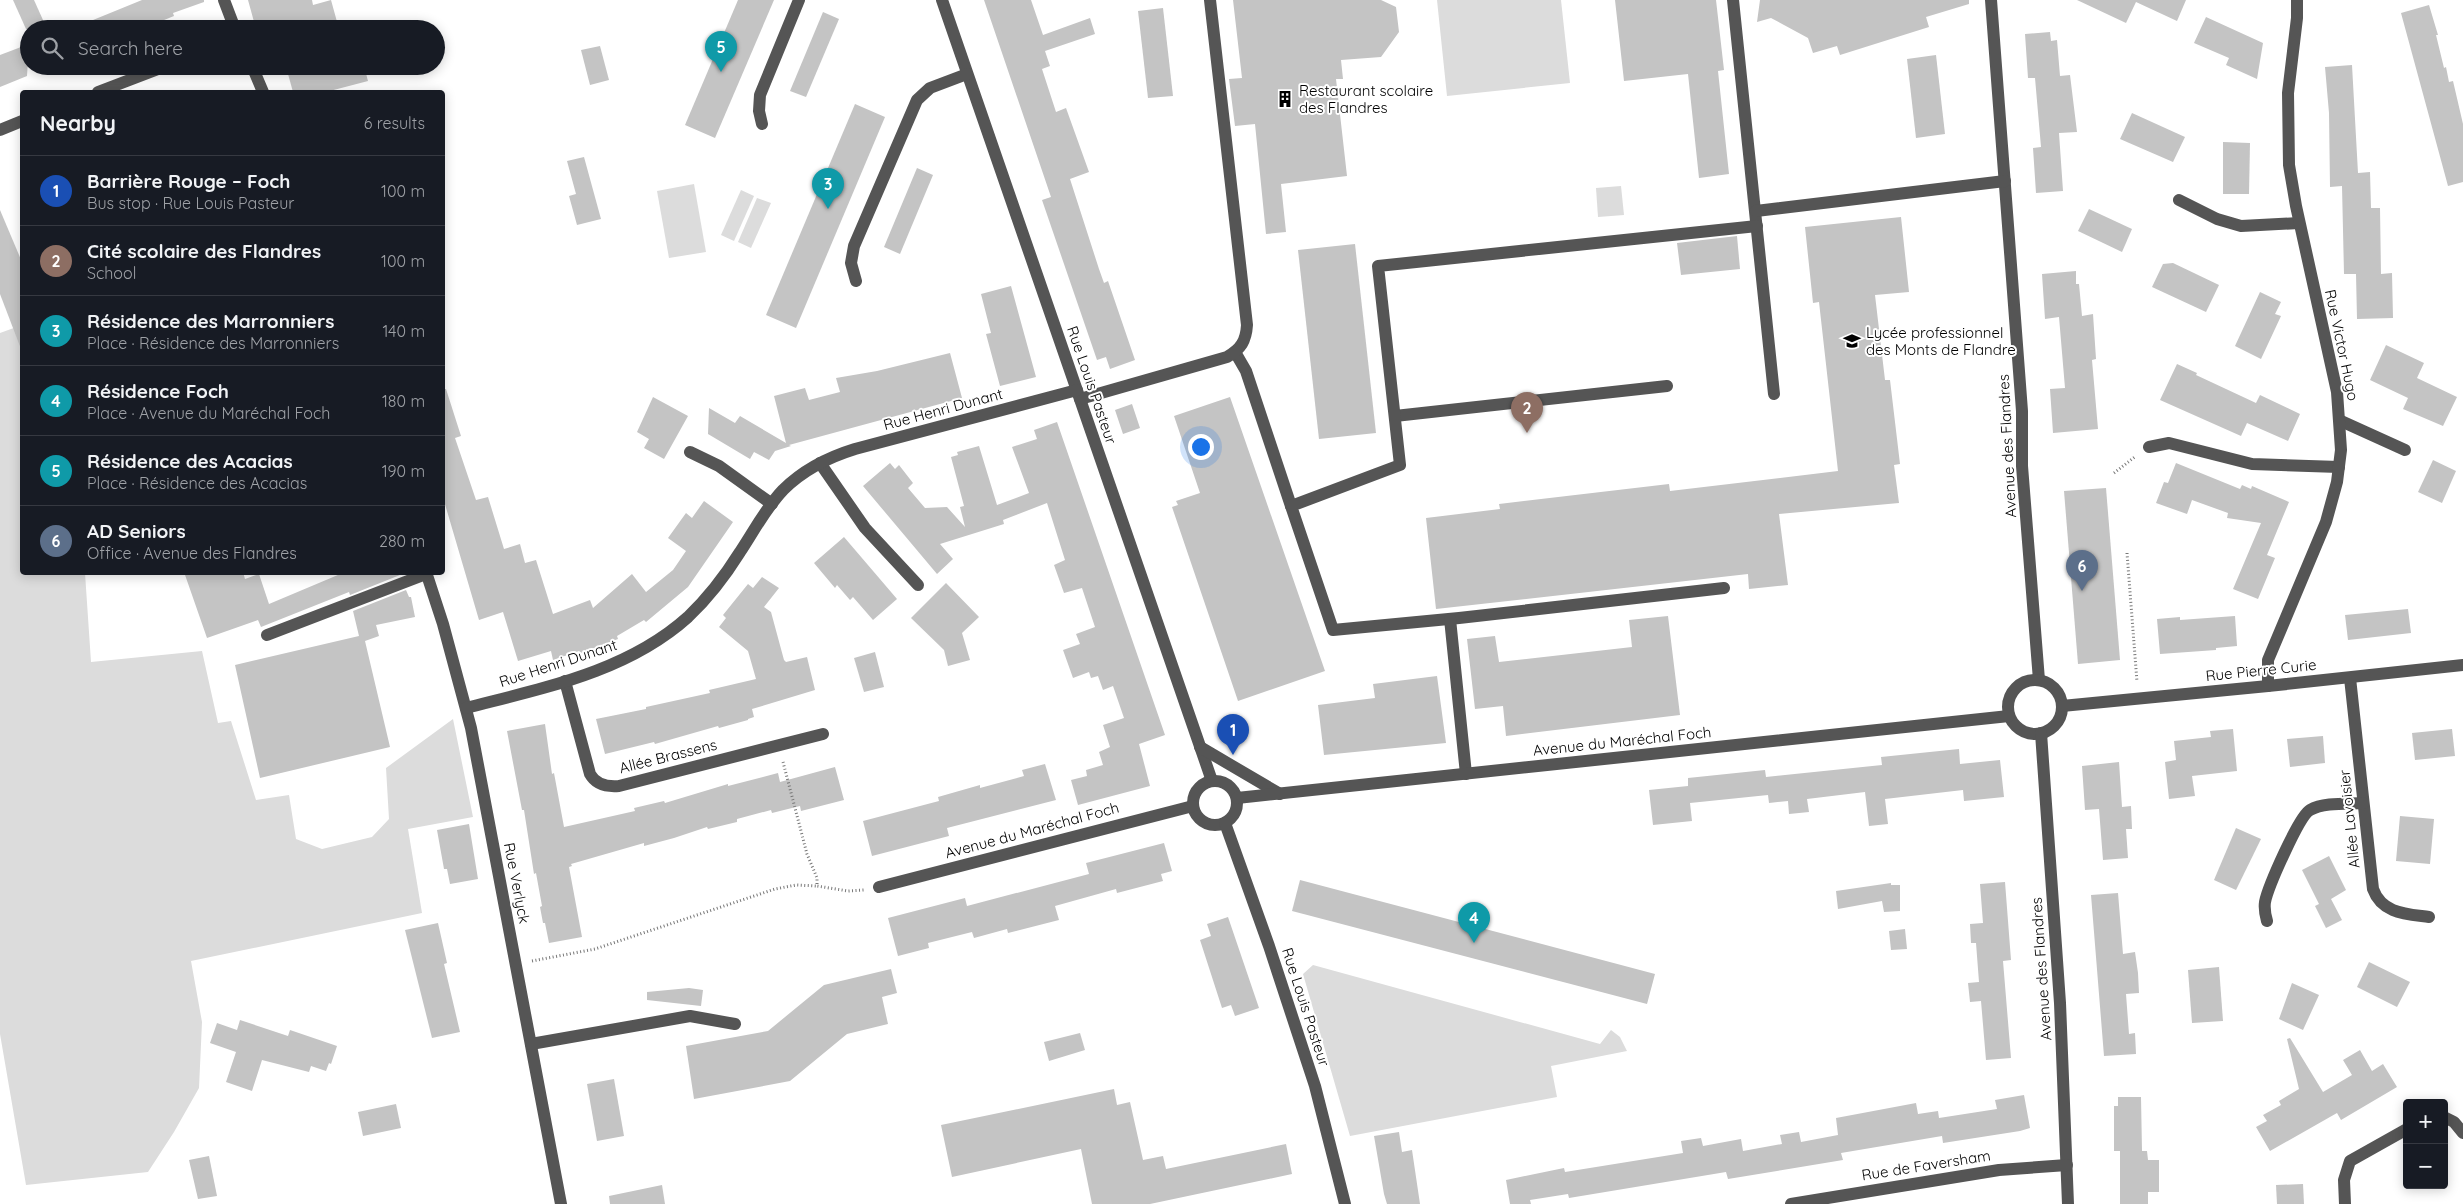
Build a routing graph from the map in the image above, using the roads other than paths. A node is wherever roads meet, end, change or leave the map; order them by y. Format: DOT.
graph roads {
  1 [pos="224,0"];
  2 [pos="799,0"];
  3 [pos="942,0"];
  4 [pos="1210,0"];
  5 [pos="1732,0"];
  6 [pos="1991,0"];
  7 [pos="2297,0"];
  8 [pos="232,20"];
  9 [pos="967,74"];
  10 [pos="142,75"];
  11 [pos="256,75"];
  12 [pos="103,90"];
  13 [pos="262,90"];
  14 [pos="20,122"];
  15 [pos="762,124"];
  16 [pos="0,130"];
  17 [pos="2005,180"];
  18 [pos="2179,200"];
  19 [pos="1756,211"];
  20 [pos="2299,223"];
  21 [pos="1757,226"];
  22 [pos="856,281"];
  23 [pos="1235,352"];
  24 [pos="1667,386"];
  25 [pos="1078,394"];
  26 [pos="1774,394"];
  27 [pos="1395,416"];
  28 [pos="2341,421"];
  29 [pos="2149,447"];
  30 [pos="2405,450"];
  31 [pos="690,452"];
  32 [pos="820,463"];
  33 [pos="2339,467"];
  34 [pos="772,504"];
  35 [pos="1291,506"];
  36 [pos="421,575"];
  37 [pos="427,575"];
  38 [pos="918,586"];
  39 [pos="1724,588"];
  40 [pos="1450,619"];
  41 [pos="267,635"];
  42 [pos="2463,665"];
  43 [pos="2350,678"];
  44 [pos="2039,680"];
  45 [pos="565,681"];
  46 [pos="2268,686"];
  47 [pos="2062,706"];
  48 [pos="466,708"];
  49 [pos="2010,716"];
  50 [pos="2042,733"];
  51 [pos="823,734"];
  52 [pos="1200,747"];
  53 [pos="1466,774"];
  54 [pos="1212,781"];
  55 [pos="1280,794"];
  56 [pos="1238,798"];
  57 [pos="2363,803"];
  58 [pos="1193,806"];
  59 [pos="1225,823"];
  60 [pos="879,887"];
  61 [pos="2429,917"];
  62 [pos="2267,921"];
  63 [pos="735,1024"];
  64 [pos="531,1044"];
  65 [pos="2448,1119"];
  66 [pos="2403,1131"];
  67 [pos="2463,1133"];
  68 [pos="2067,1165"];
  69 [pos="561,1204"];
  70 [pos="1345,1204"];
  71 [pos="1791,1204"];
  72 [pos="2068,1204"];
  73 [pos="2345,1204"];
  1 -- 8 [label="street"];
  2 -- 15 [label="street"];
  3 -- 9 [label="street, Rue Louis Pasteur"];
  4 -- 23 [label="street"];
  5 -- 19 [label="street"];
  6 -- 17 [label="street, Avenue des Flandres"];
  7 -- 20 [label="street, Rue Victor Hugo"];
  9 -- 22 [label="street"];
  9 -- 25 [label="street, Rue Louis Pasteur"];
  10 -- 12 [label="street"];
  11 -- 13 [label="street"];
  14 -- 16 [label="street"];
  17 -- 19 [label="street"];
  17 -- 44 [label="street, Avenue des Flandres"];
  18 -- 20 [label="street"];
  19 -- 21 [label="street"];
  20 -- 28 [label="street, Rue Victor Hugo"];
  21 -- 26 [label="street"];
  21 -- 27 [label="street"];
  23 -- 25 [label="street, Rue Henri Dunant"];
  23 -- 35 [label="street"];
  24 -- 27 [label="street"];
  25 -- 32 [label="street, Rue Henri Dunant"];
  25 -- 52 [label="street, Rue Louis Pasteur"];
  27 -- 35 [label="street"];
  28 -- 30 [label="street"];
  28 -- 33 [label="street, Rue Victor Hugo"];
  29 -- 33 [label="street"];
  31 -- 34 [label="street"];
  32 -- 34 [label="street, Rue Henri Dunant"];
  32 -- 38 [label="street"];
  33 -- 46 [label="street, Rue Victor Hugo"];
  34 -- 45 [label="street, Rue Henri Dunant"];
  35 -- 40 [label="street"];
  36 -- 41 [label="street"];
  37 -- 48 [label="street, Rue Verlyck"];
  39 -- 40 [label="street"];
  40 -- 53 [label="street"];
  42 -- 43 [label="street, Rue Pierre Curie"];
  43 -- 46 [label="street, Rue Pierre Curie"];
  43 -- 57 [label="street, Allée Lavoisier"];
  44 -- 47 [label="street"];
  44 -- 49 [label="street"];
  45 -- 48 [label="street, Rue Henri Dunant"];
  45 -- 51 [label="street, Allée Brassens"];
  46 -- 47 [label="street, Rue Pierre Curie"];
  47 -- 50 [label="street"];
  48 -- 64 [label="street, Rue Verlyck"];
  49 -- 50 [label="street"];
  49 -- 53 [label="street, Avenue du Maréchal Foch"];
  50 -- 68 [label="street, Avenue des Flandres"];
  52 -- 54 [label="street, Rue Louis Pasteur"];
  52 -- 55 [label="street"];
  53 -- 55 [label="street, Avenue du Maréchal Foch"];
  54 -- 56 [label="street"];
  54 -- 58 [label="street"];
  55 -- 56 [label="street, Avenue du Maréchal Foch"];
  56 -- 59 [label="street"];
  57 -- 61 [label="street, Allée Lavoisier"];
  57 -- 62 [label="street"];
  58 -- 59 [label="street"];
  58 -- 60 [label="street, Avenue du Maréchal Foch"];
  59 -- 70 [label="street, Rue Louis Pasteur"];
  63 -- 64 [label="street"];
  64 -- 69 [label="street, Rue Verlyck"];
  65 -- 67 [label="street"];
  66 -- 73 [label="street"];
  68 -- 71 [label="street, Rue de Faversham"];
  68 -- 72 [label="street, Avenue des Flandres"];
}
